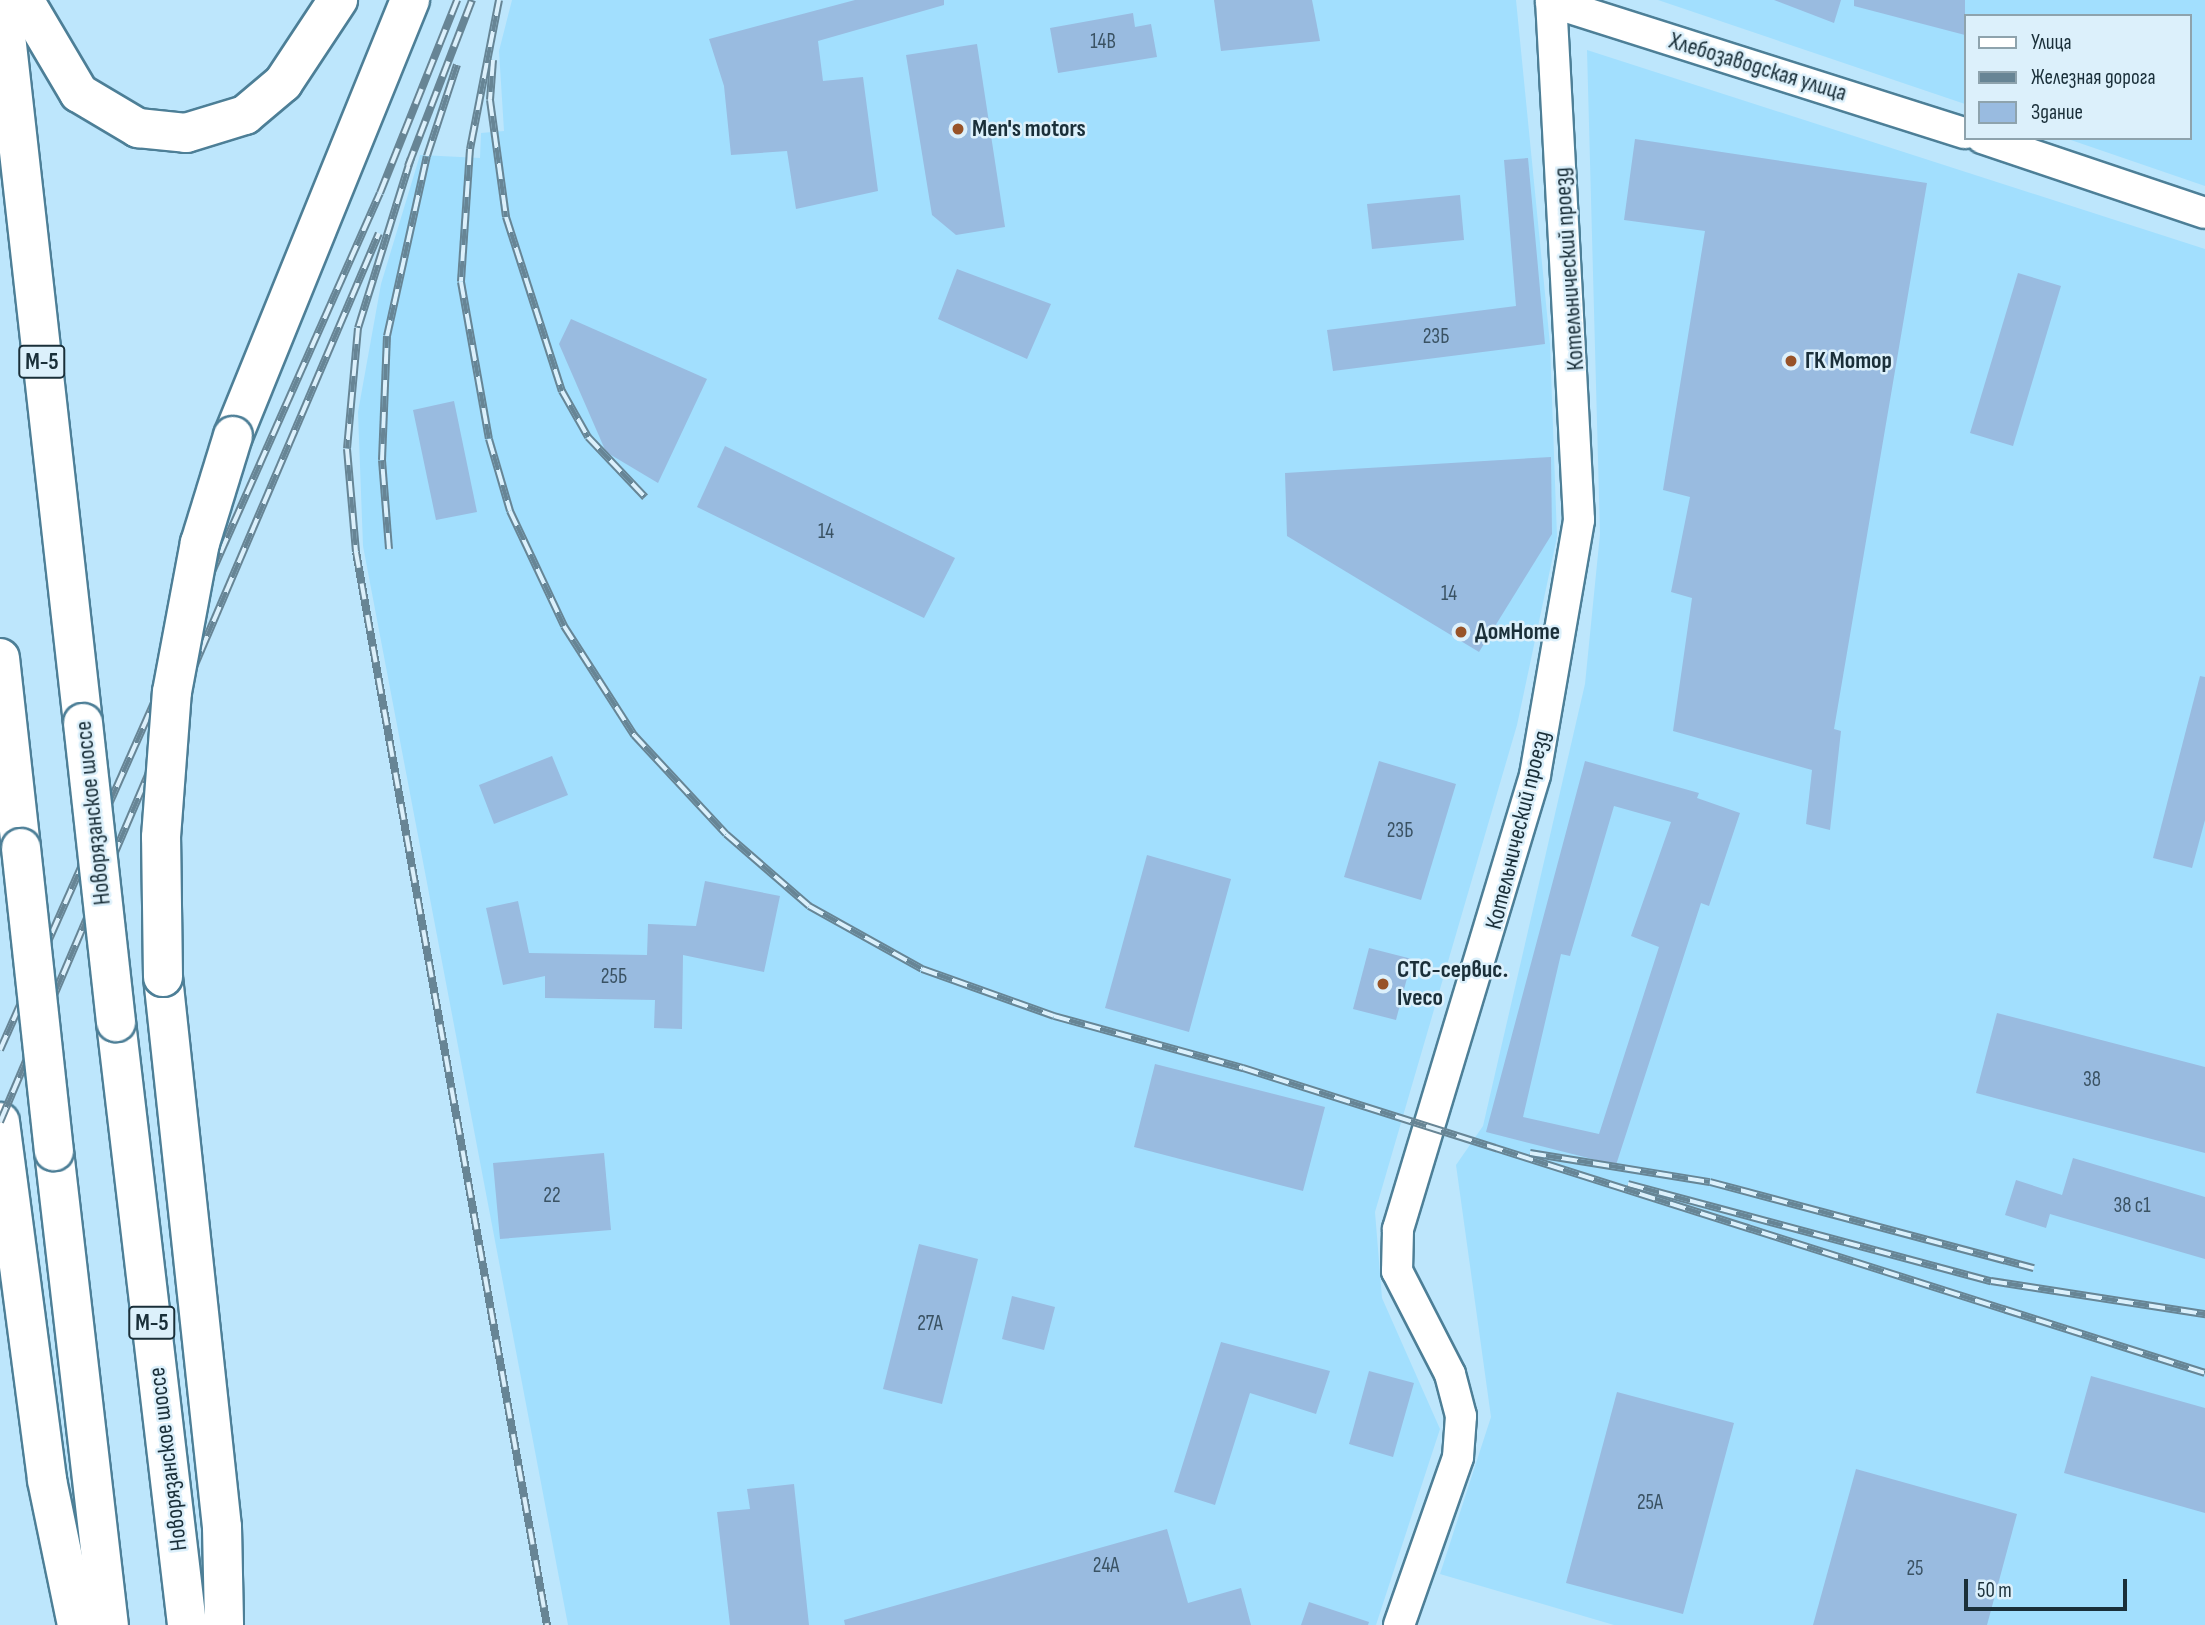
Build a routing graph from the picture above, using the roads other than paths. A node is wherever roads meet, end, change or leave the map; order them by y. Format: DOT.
graph roads {
  1 [pos="2,0"];
  2 [pos="23,0"];
  3 [pos="338,0"];
  4 [pos="410,0"];
  5 [pos="1551,1"];
  6 [pos="1964,133"];
  7 [pos="1988,140"];
  8 [pos="2205,213"];
  9 [pos="0,659"];
  10 [pos="0,1122"];
  11 [pos="47,1480"];
  12 [pos="63,1625"];
  13 [pos="76,1625"];
  14 [pos="109,1625"];
  15 [pos="187,1625"];
  16 [pos="224,1625"];
  17 [pos="1399,1625"];
  1 -- 15 [label="main road, Новорязанское шоссе / М-5, bridge"];
  2 -- 3 [label="main road"];
  4 -- 16 [label="main road, М-5, bridge"];
  5 -- 6 [label="street, Хлебозаводская улица"];
  5 -- 17 [label="street, Котельнический проезд"];
  7 -- 8 [label="street"];
  9 -- 14 [label="main road, bridge"];
  10 -- 11 [label="main road"];
  11 -- 12 [label="street"];
  11 -- 13 [label="main road"];
}
